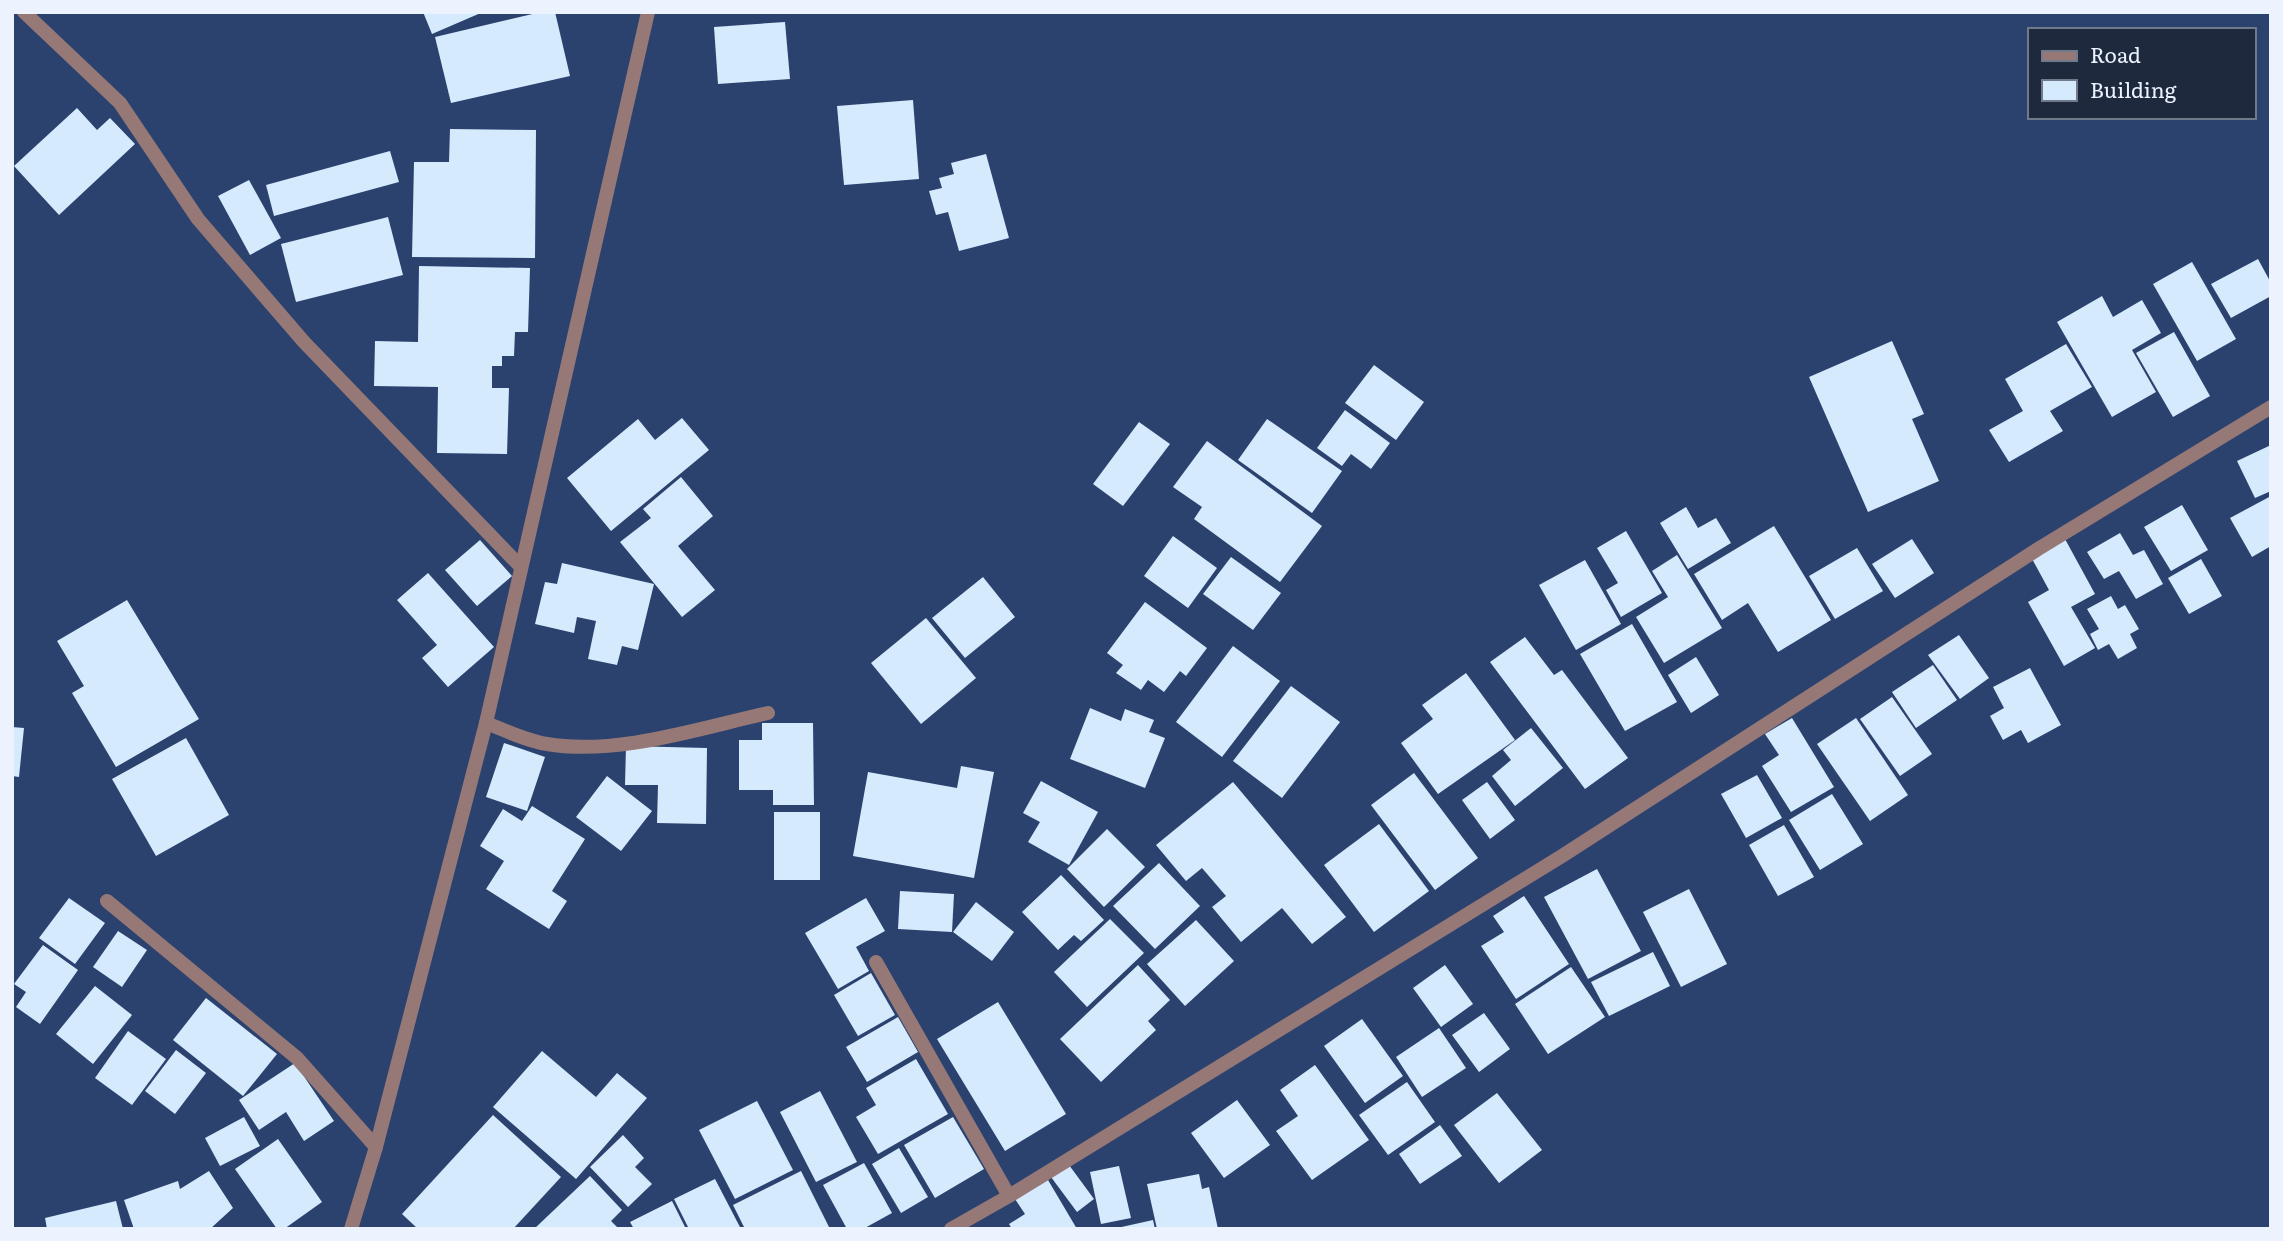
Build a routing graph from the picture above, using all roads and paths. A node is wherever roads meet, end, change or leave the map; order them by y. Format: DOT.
graph roads {
  1 [pos="24,12"];
  2 [pos="648,12"];
  3 [pos="2271,407"];
  4 [pos="521,567"];
  5 [pos="768,713"];
  6 [pos="486,723"];
  7 [pos="107,901"];
  8 [pos="876,962"];
  9 [pos="376,1147"];
  10 [pos="1009,1196"];
  11 [pos="351,1229"];
  12 [pos="951,1229"];
  1 -- 4 [label="street"];
  2 -- 4 [label="street"];
  3 -- 10 [label="street"];
  4 -- 6 [label="street"];
  5 -- 6 [label="street"];
  6 -- 9 [label="street"];
  7 -- 9 [label="street"];
  8 -- 10 [label="street"];
  9 -- 11 [label="street"];
  10 -- 12 [label="street"];
}
